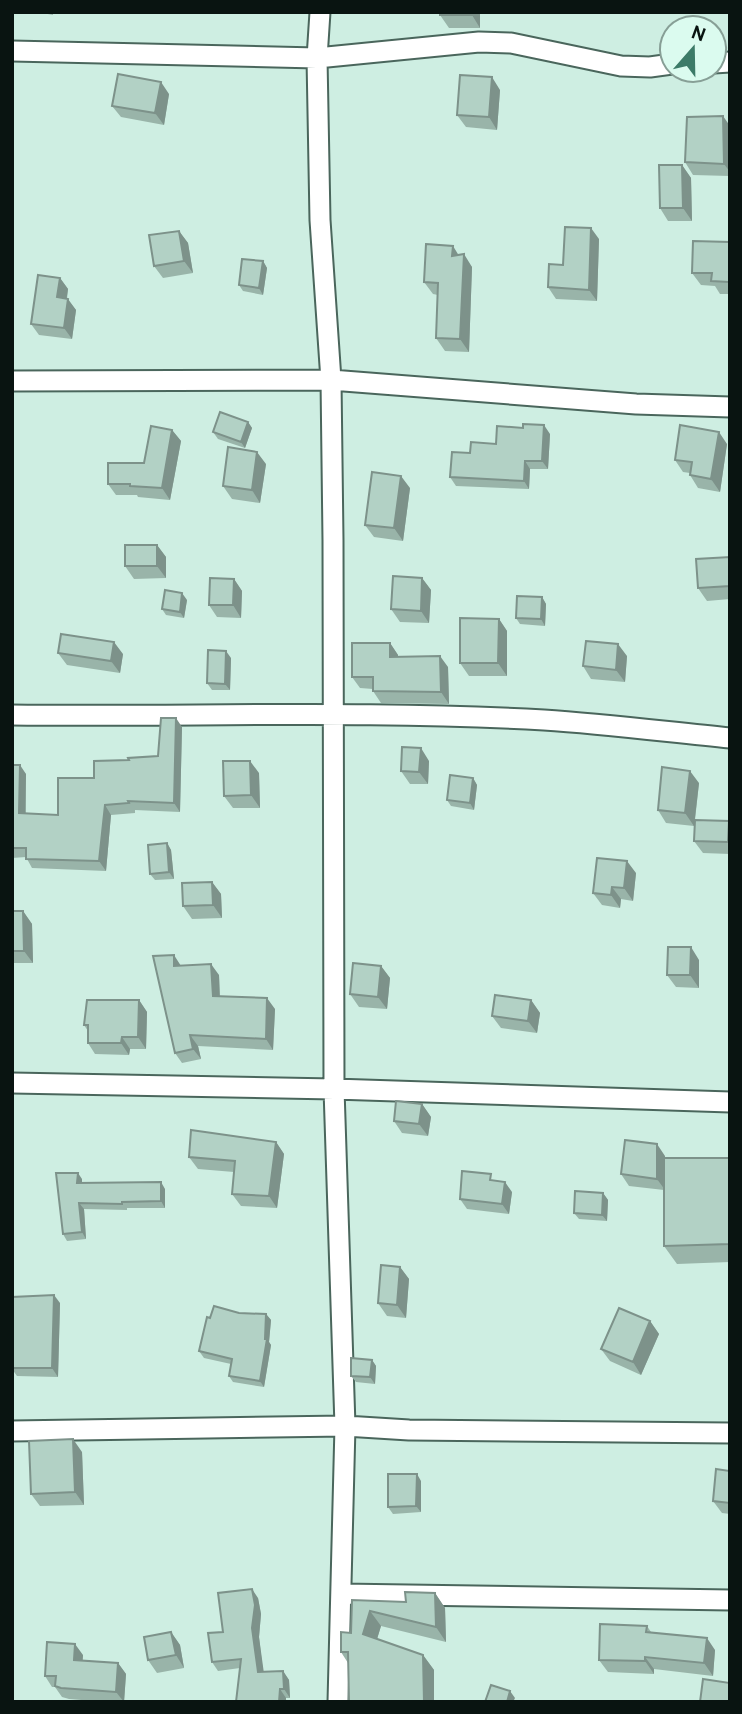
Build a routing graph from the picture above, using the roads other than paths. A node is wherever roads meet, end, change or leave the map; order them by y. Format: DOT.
graph roads {
  1 [pos="320,12"];
  2 [pos="12,51"];
  3 [pos="317,58"];
  4 [pos="658,65"];
  5 [pos="331,380"];
  6 [pos="12,381"];
  7 [pos="730,407"];
  8 [pos="332,713"];
  9 [pos="12,715"];
  10 [pos="730,738"];
  11 [pos="12,1083"];
  12 [pos="334,1088"];
  13 [pos="730,1102"];
  14 [pos="345,1426"];
  15 [pos="12,1431"];
  16 [pos="730,1433"];
  17 [pos="341,1594"];
  18 [pos="730,1600"];
  19 [pos="338,1702"];
  1 -- 3 [label="street"];
  2 -- 3 [label="street"];
  3 -- 4 [label="street"];
  3 -- 5 [label="street"];
  5 -- 6 [label="street"];
  5 -- 7 [label="street"];
  5 -- 8 [label="street"];
  8 -- 9 [label="street"];
  8 -- 10 [label="street"];
  8 -- 12 [label="street"];
  11 -- 12 [label="street"];
  12 -- 13 [label="street"];
  12 -- 14 [label="street"];
  14 -- 15 [label="street"];
  14 -- 16 [label="street"];
  14 -- 17 [label="street"];
  17 -- 18 [label="street"];
  17 -- 19 [label="street"];
}
